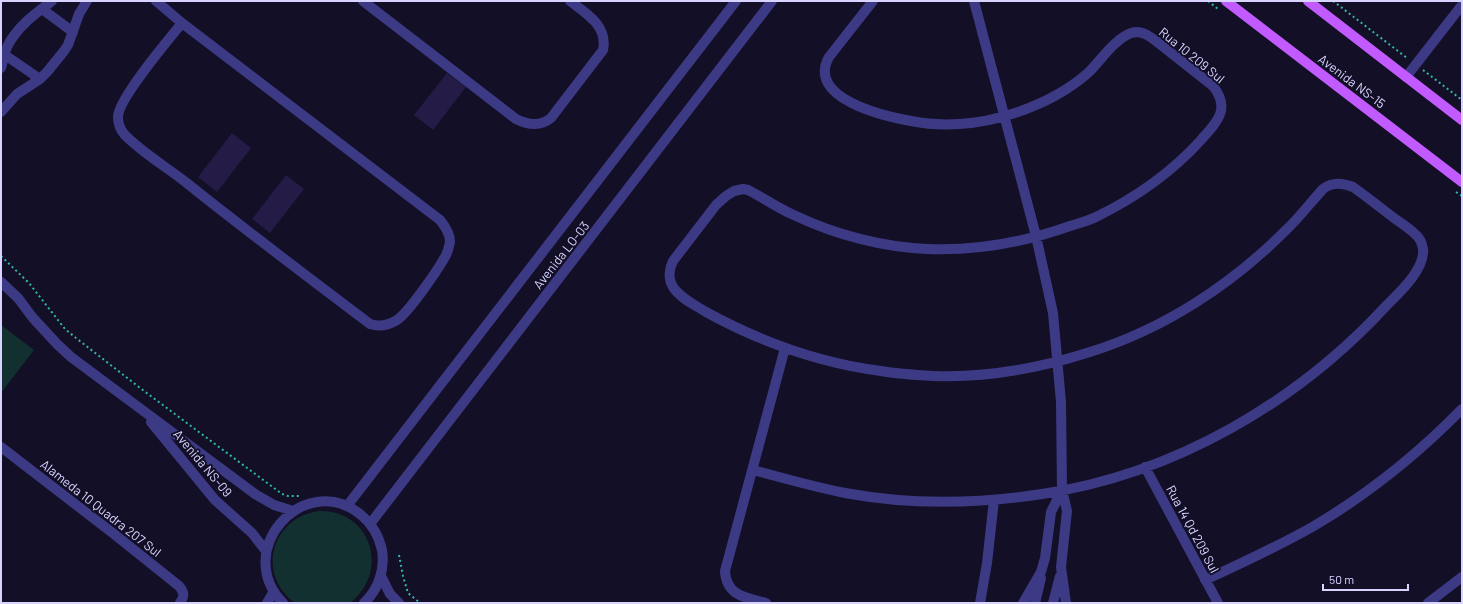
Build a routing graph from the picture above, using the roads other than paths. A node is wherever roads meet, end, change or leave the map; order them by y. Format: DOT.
graph roads {
  1 [pos="52,1"];
  2 [pos="87,1"];
  3 [pos="156,1"];
  4 [pos="363,1"];
  5 [pos="570,1"];
  6 [pos="736,1"];
  7 [pos="772,1"];
  8 [pos="873,1"];
  9 [pos="974,1"];
  10 [pos="1226,1"];
  11 [pos="1308,1"];
  12 [pos="1462,5"];
  13 [pos="42,9"];
  14 [pos="182,23"];
  15 [pos="73,32"];
  16 [pos="5,55"];
  17 [pos="1,68"];
  18 [pos="1406,77"];
  19 [pos="40,79"];
  20 [pos="1,112"];
  21 [pos="1004,116"];
  22 [pos="1462,120"];
  23 [pos="1462,182"];
  24 [pos="1036,236"];
  25 [pos="1,282"];
  26 [pos="785,348"];
  27 [pos="1058,361"];
  28 [pos="138,408"];
  29 [pos="1462,409"];
  30 [pos="1,447"];
  31 [pos="1145,467"];
  32 [pos="753,470"];
  33 [pos="1062,490"];
  34 [pos="994,500"];
  35 [pos="347,506"];
  36 [pos="293,511"];
  37 [pos="370,524"];
  38 [pos="266,551"];
  39 [pos="1043,566"];
  40 [pos="1062,567"];
  41 [pos="381,576"];
  42 [pos="1462,577"];
  43 [pos="1205,580"];
  44 [pos="274,591"];
  45 [pos="180,603"];
  46 [pos="267,603"];
  47 [pos="283,603"];
  48 [pos="364,603"];
  49 [pos="399,603"];
  50 [pos="766,603"];
  51 [pos="980,603"];
  52 [pos="1023,603"];
  53 [pos="1035,603"];
  54 [pos="1053,603"];
  55 [pos="1066,603"];
  56 [pos="1218,603"];
  57 [pos="1428,603"];
  1 -- 13 [label="street"];
  2 -- 15 [label="street"];
  3 -- 14 [label="street"];
  4 -- 5 [label="street"];
  6 -- 35 [label="street, Avenida LO-03"];
  7 -- 37 [label="street, Avenida LO-03"];
  8 -- 21 [label="street"];
  9 -- 21 [label="street"];
  10 -- 23 [label="main road, Avenida NS-15"];
  11 -- 18 [label="main road"];
  12 -- 18 [label="street"];
  13 -- 15 [label="street"];
  13 -- 16 [label="street"];
  14 -- 14 [label="street"];
  15 -- 19 [label="street"];
  16 -- 17 [label="street"];
  16 -- 19 [label="street"];
  18 -- 22 [label="main road"];
  19 -- 20 [label="street"];
  21 -- 24 [label="street"];
  21 -- 24 [label="street, Rua 10 209 Sul"];
  24 -- 26 [label="street"];
  24 -- 27 [label="street"];
  25 -- 28 [label="street, Avenida NS-09"];
  26 -- 27 [label="street"];
  26 -- 32 [label="street"];
  27 -- 31 [label="street"];
  27 -- 33 [label="street"];
  28 -- 36 [label="street, Avenida NS-09"];
  28 -- 38 [label="street, Avenida NS-09"];
  29 -- 43 [label="street"];
  30 -- 45 [label="street, Alameda 10 Quadra 207 Sul"];
  31 -- 33 [label="street"];
  31 -- 43 [label="street, Rua 14 Qd 209 Sul"];
  32 -- 34 [label="street"];
  32 -- 50 [label="street"];
  33 -- 34 [label="street"];
  33 -- 39 [label="street"];
  33 -- 40 [label="street"];
  34 -- 51 [label="street"];
  35 -- 36 [label="street"];
  35 -- 37 [label="street"];
  36 -- 38 [label="street"];
  37 -- 41 [label="street"];
  38 -- 44 [label="street"];
  39 -- 52 [label="street"];
  39 -- 53 [label="street"];
  40 -- 54 [label="street"];
  40 -- 55 [label="street"];
  41 -- 48 [label="street"];
  41 -- 49 [label="street"];
  42 -- 57 [label="street"];
  43 -- 56 [label="street, Rua 14 Qd 209 Sul"];
  44 -- 46 [label="street"];
  44 -- 47 [label="street"];
}
